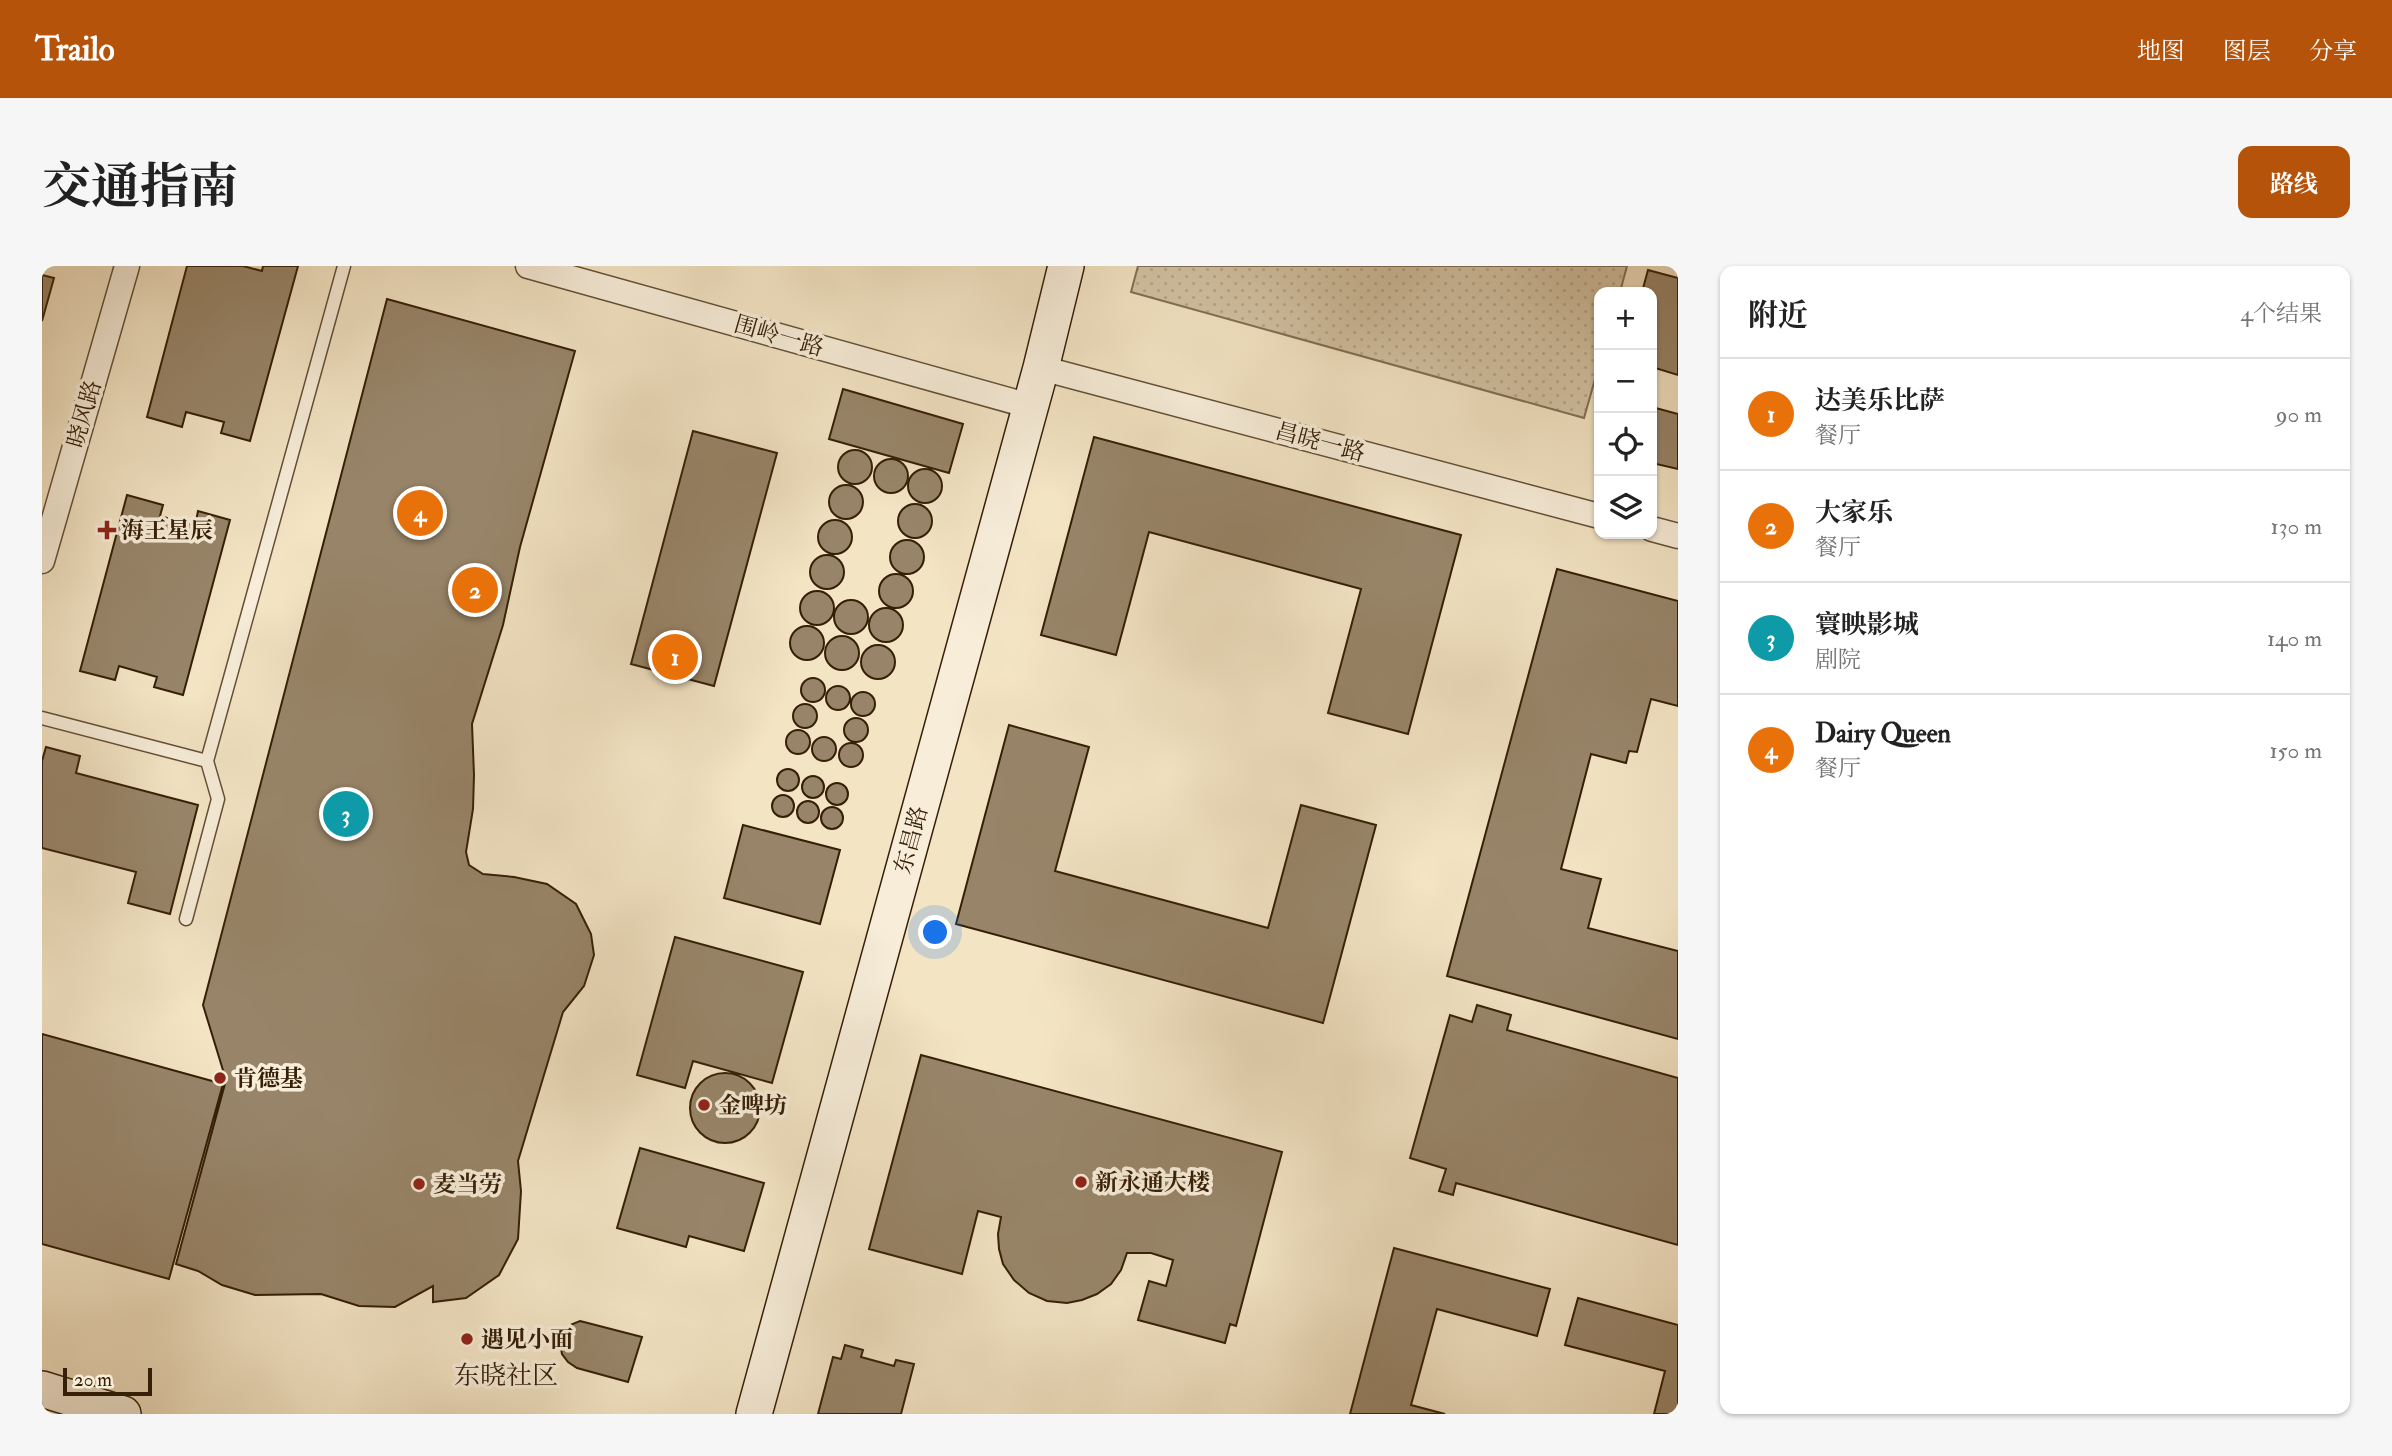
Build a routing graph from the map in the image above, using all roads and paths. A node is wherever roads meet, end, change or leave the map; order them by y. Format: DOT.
graph roads {
  1 [pos="127,266"];
  2 [pos="344,266"];
  3 [pos="528,266"];
  4 [pos="1066,266"];
  5 [pos="1041,369"];
  6 [pos="1030,406"];
  7 [pos="1594,515"];
  8 [pos="1657,530"];
  9 [pos="1678,536"];
  10 [pos="42,561"];
  11 [pos="42,718"];
  12 [pos="207,761"];
  13 [pos="186,919"];
  14 [pos="42,1389"];
  15 [pos="122,1414"];
  16 [pos="754,1414"];
  1 -- 10 [label="street, 晓风路"];
  2 -- 12 [label="lane"];
  3 -- 6 [label="street, 围岭一路"];
  4 -- 5 [label="street, 东昌路"];
  5 -- 6 [label="street, 东昌路"];
  5 -- 7 [label="street, 昌晓一路"];
  6 -- 16 [label="street, 东昌路"];
  8 -- 9 [label="street"];
  11 -- 12 [label="lane"];
  12 -- 13 [label="lane"];
  14 -- 15 [label="street"];
}
